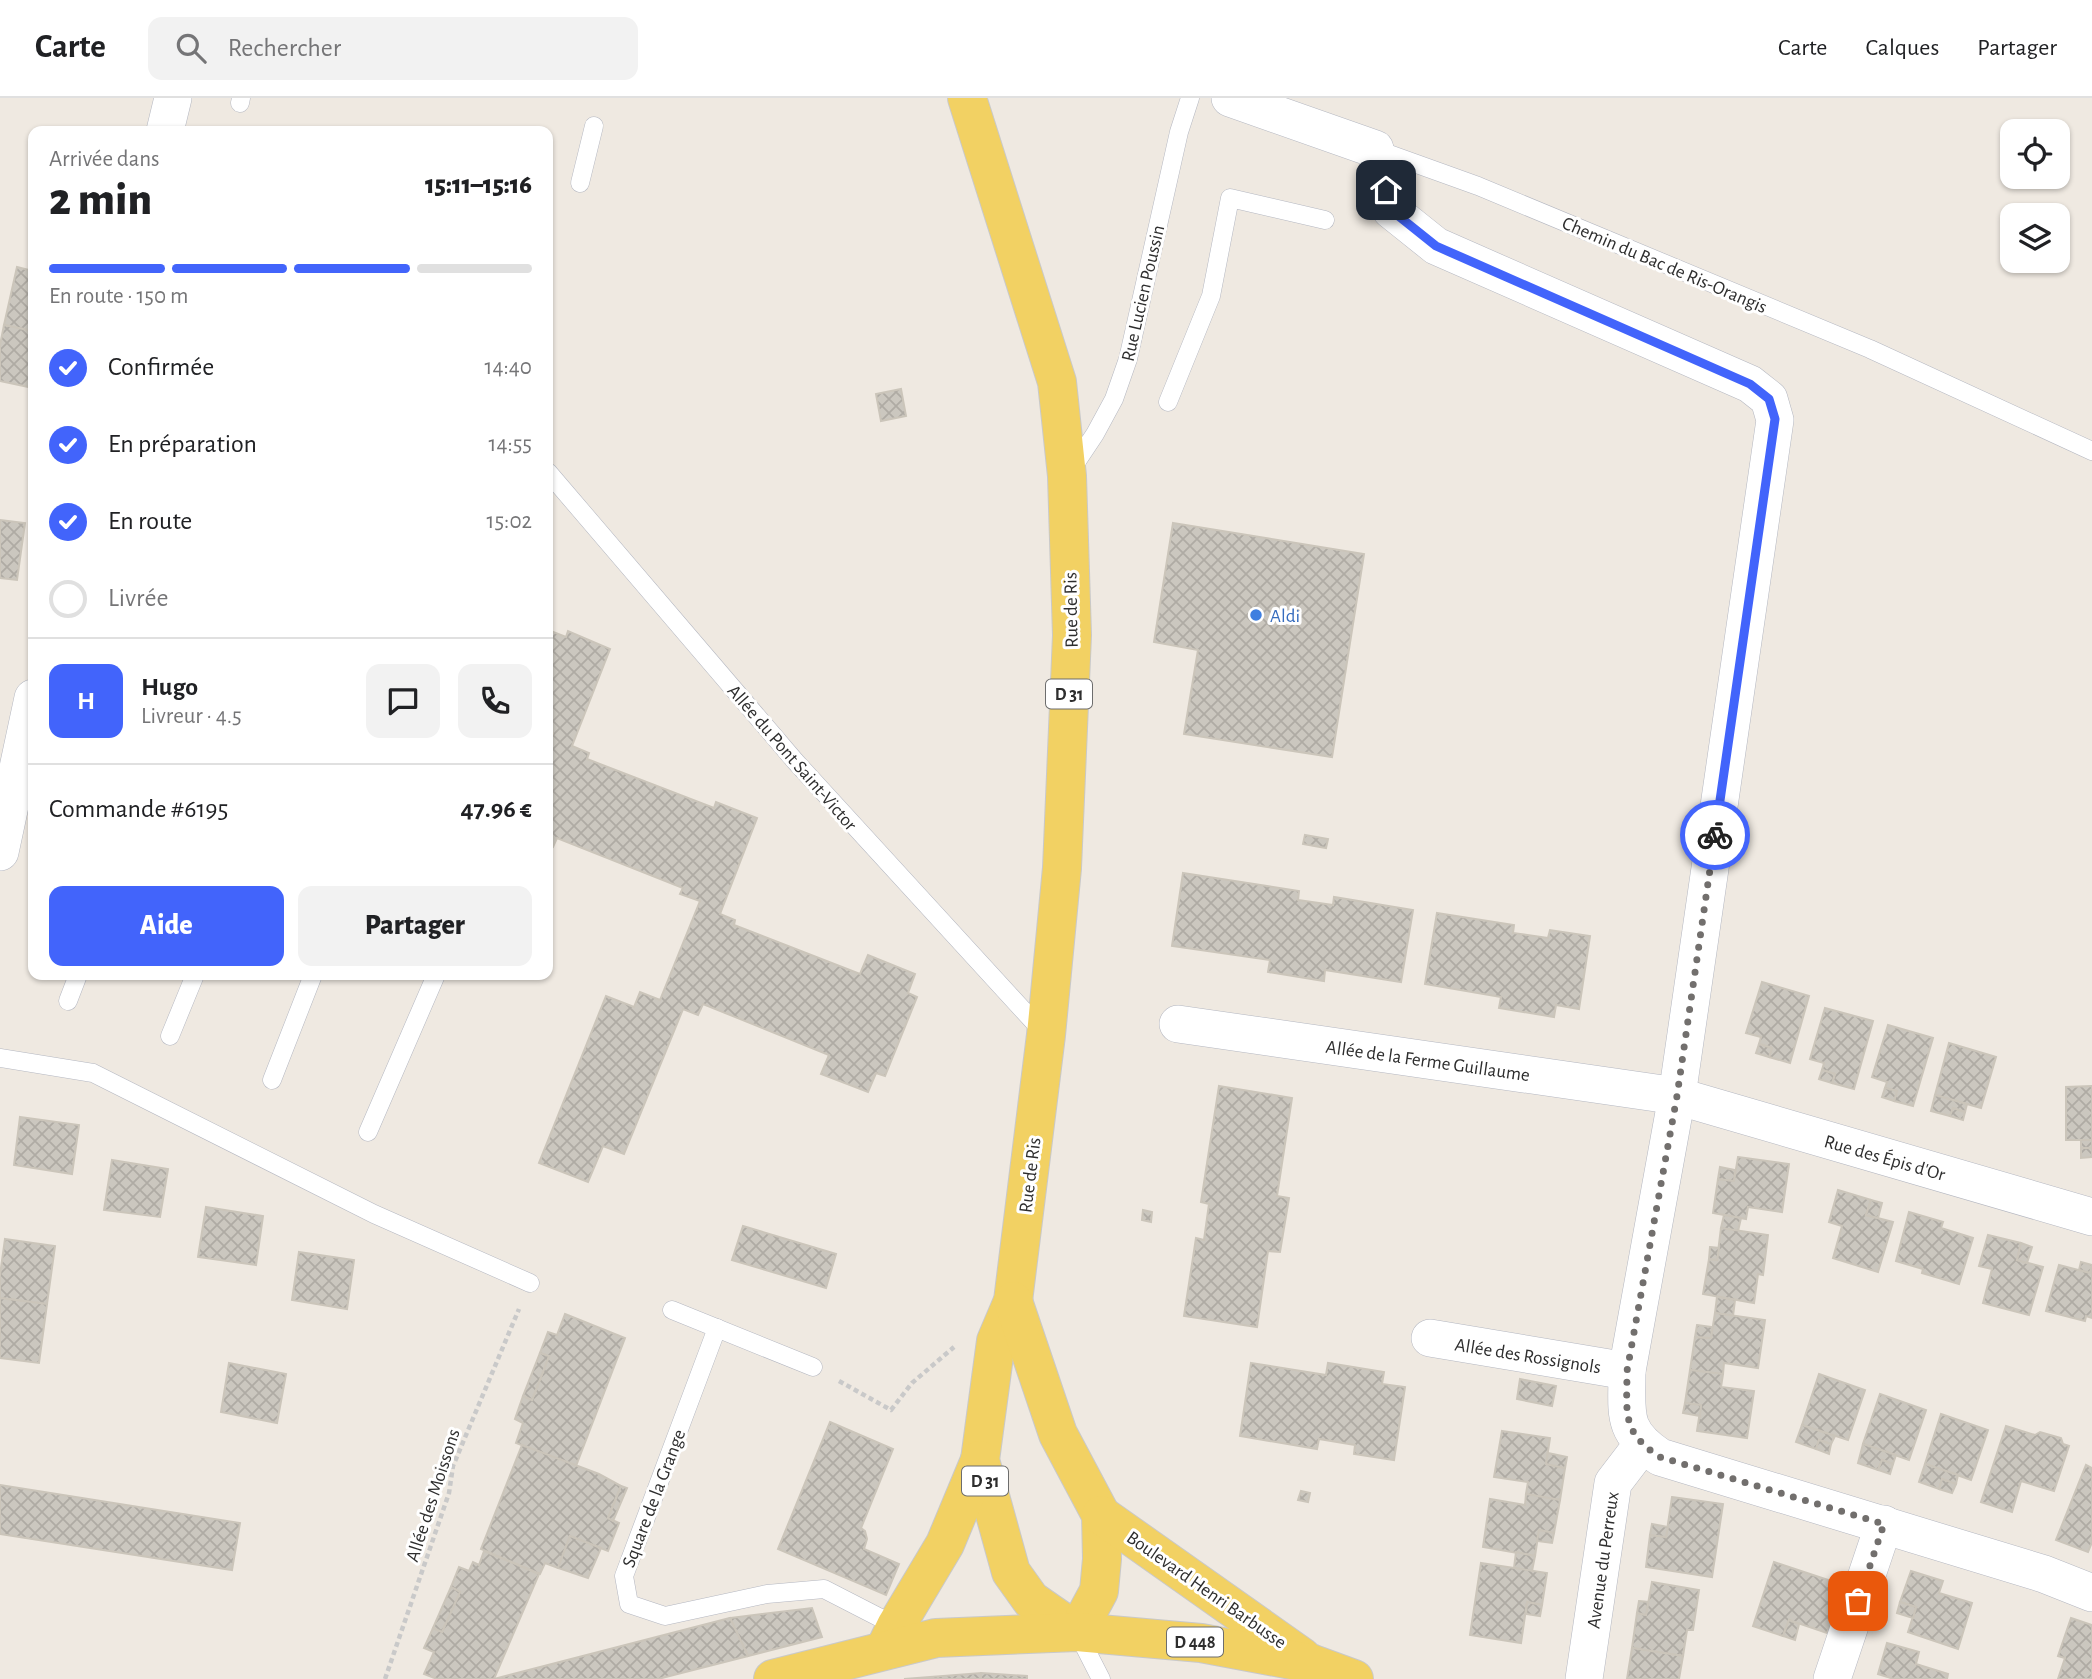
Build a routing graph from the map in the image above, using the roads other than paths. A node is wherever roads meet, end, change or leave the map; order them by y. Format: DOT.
graph roads {
  1 [pos="173,98"];
  2 [pos="967,98"];
  3 [pos="1190,98"];
  4 [pos="1230,98"];
  5 [pos="166,126"];
  6 [pos="594,126"];
  7 [pos="1375,149"];
  8 [pos="580,183"];
  9 [pos="1325,220"];
  10 [pos="1168,402"];
  11 [pos="2092,451"];
  12 [pos="1067,476"];
  13 [pos="553,478"];
  14 [pos="28,726"];
  15 [pos="0,852"];
  16 [pos="76,980"];
  17 [pos="193,980"];
  18 [pos="311,980"];
  19 [pos="434,980"];
  20 [pos="68,1001"];
  21 [pos="1178,1024"];
  22 [pos="1046,1035"];
  23 [pos="170,1037"];
  24 [pos="0,1058"];
  25 [pos="272,1080"];
  26 [pos="1677,1096"];
  27 [pos="368,1132"];
  28 [pos="2092,1217"];
  29 [pos="530,1283"];
  30 [pos="1013,1301"];
  31 [pos="672,1310"];
  32 [pos="717,1328"];
  33 [pos="1430,1338"];
  34 [pos="813,1367"];
  35 [pos="1627,1371"];
  36 [pos="1642,1445"];
  37 [pos="980,1460"];
  38 [pos="1101,1515"];
  39 [pos="1884,1524"];
  40 [pos="2092,1593"];
  41 [pos="1077,1632"];
  42 [pos="890,1638"];
  43 [pos="1312,1664"];
  44 [pos="773,1679"];
  45 [pos="1101,1679"];
  46 [pos="1354,1679"];
  47 [pos="1584,1679"];
  48 [pos="1832,1679"];
  1 -- 5 [label="street"];
  2 -- 12 [label="main road, Rue de Ris / D 31"];
  3 -- 12 [label="lane, Rue Lucien Poussin"];
  4 -- 7 [label="street, Chemin du Bac de Ris-Orangis"];
  6 -- 8 [label="lane"];
  7 -- 11 [label="lane, Chemin du Bac de Ris-Orangis"];
  7 -- 26 [label="street"];
  9 -- 10 [label="lane"];
  12 -- 22 [label="main road, Rue de Ris / D 31"];
  13 -- 22 [label="lane, Allée du Pont Saint-Victor"];
  14 -- 15 [label="street"];
  16 -- 20 [label="lane"];
  17 -- 23 [label="lane"];
  18 -- 25 [label="lane"];
  19 -- 27 [label="lane"];
  21 -- 26 [label="street, Allée de la Ferme Guillaume"];
  22 -- 30 [label="main road, Rue de Ris / D 31"];
  24 -- 29 [label="lane"];
  26 -- 28 [label="street, Rue des Épis d'Or"];
  26 -- 35 [label="street"];
  30 -- 37 [label="main road, Rue de Ris / D 31"];
  30 -- 38 [label="main road, Rue de Ris / D 31"];
  31 -- 32 [label="lane"];
  32 -- 34 [label="lane"];
  32 -- 42 [label="lane, Square de la Grange"];
  33 -- 35 [label="street, Allée des Rossignols"];
  35 -- 36 [label="street"];
  36 -- 39 [label="street"];
  36 -- 47 [label="street, Avenue du Perreux"];
  37 -- 41 [label="main road, Rue de Ris / D 31"];
  37 -- 42 [label="main road, Rue de Ris / D 31"];
  38 -- 41 [label="main road, Rue de Ris / D 31"];
  38 -- 43 [label="main road, Boulevard Henri Barbusse"];
  39 -- 40 [label="street"];
  39 -- 48 [label="street"];
  41 -- 42 [label="main road, D 448"];
  41 -- 43 [label="main road, Boulevard Henri Barbusse / D 448"];
  41 -- 45 [label="lane"];
  42 -- 44 [label="main road, D 448"];
  43 -- 46 [label="main road, Boulevard Henri Barbusse / D 448"];
}
